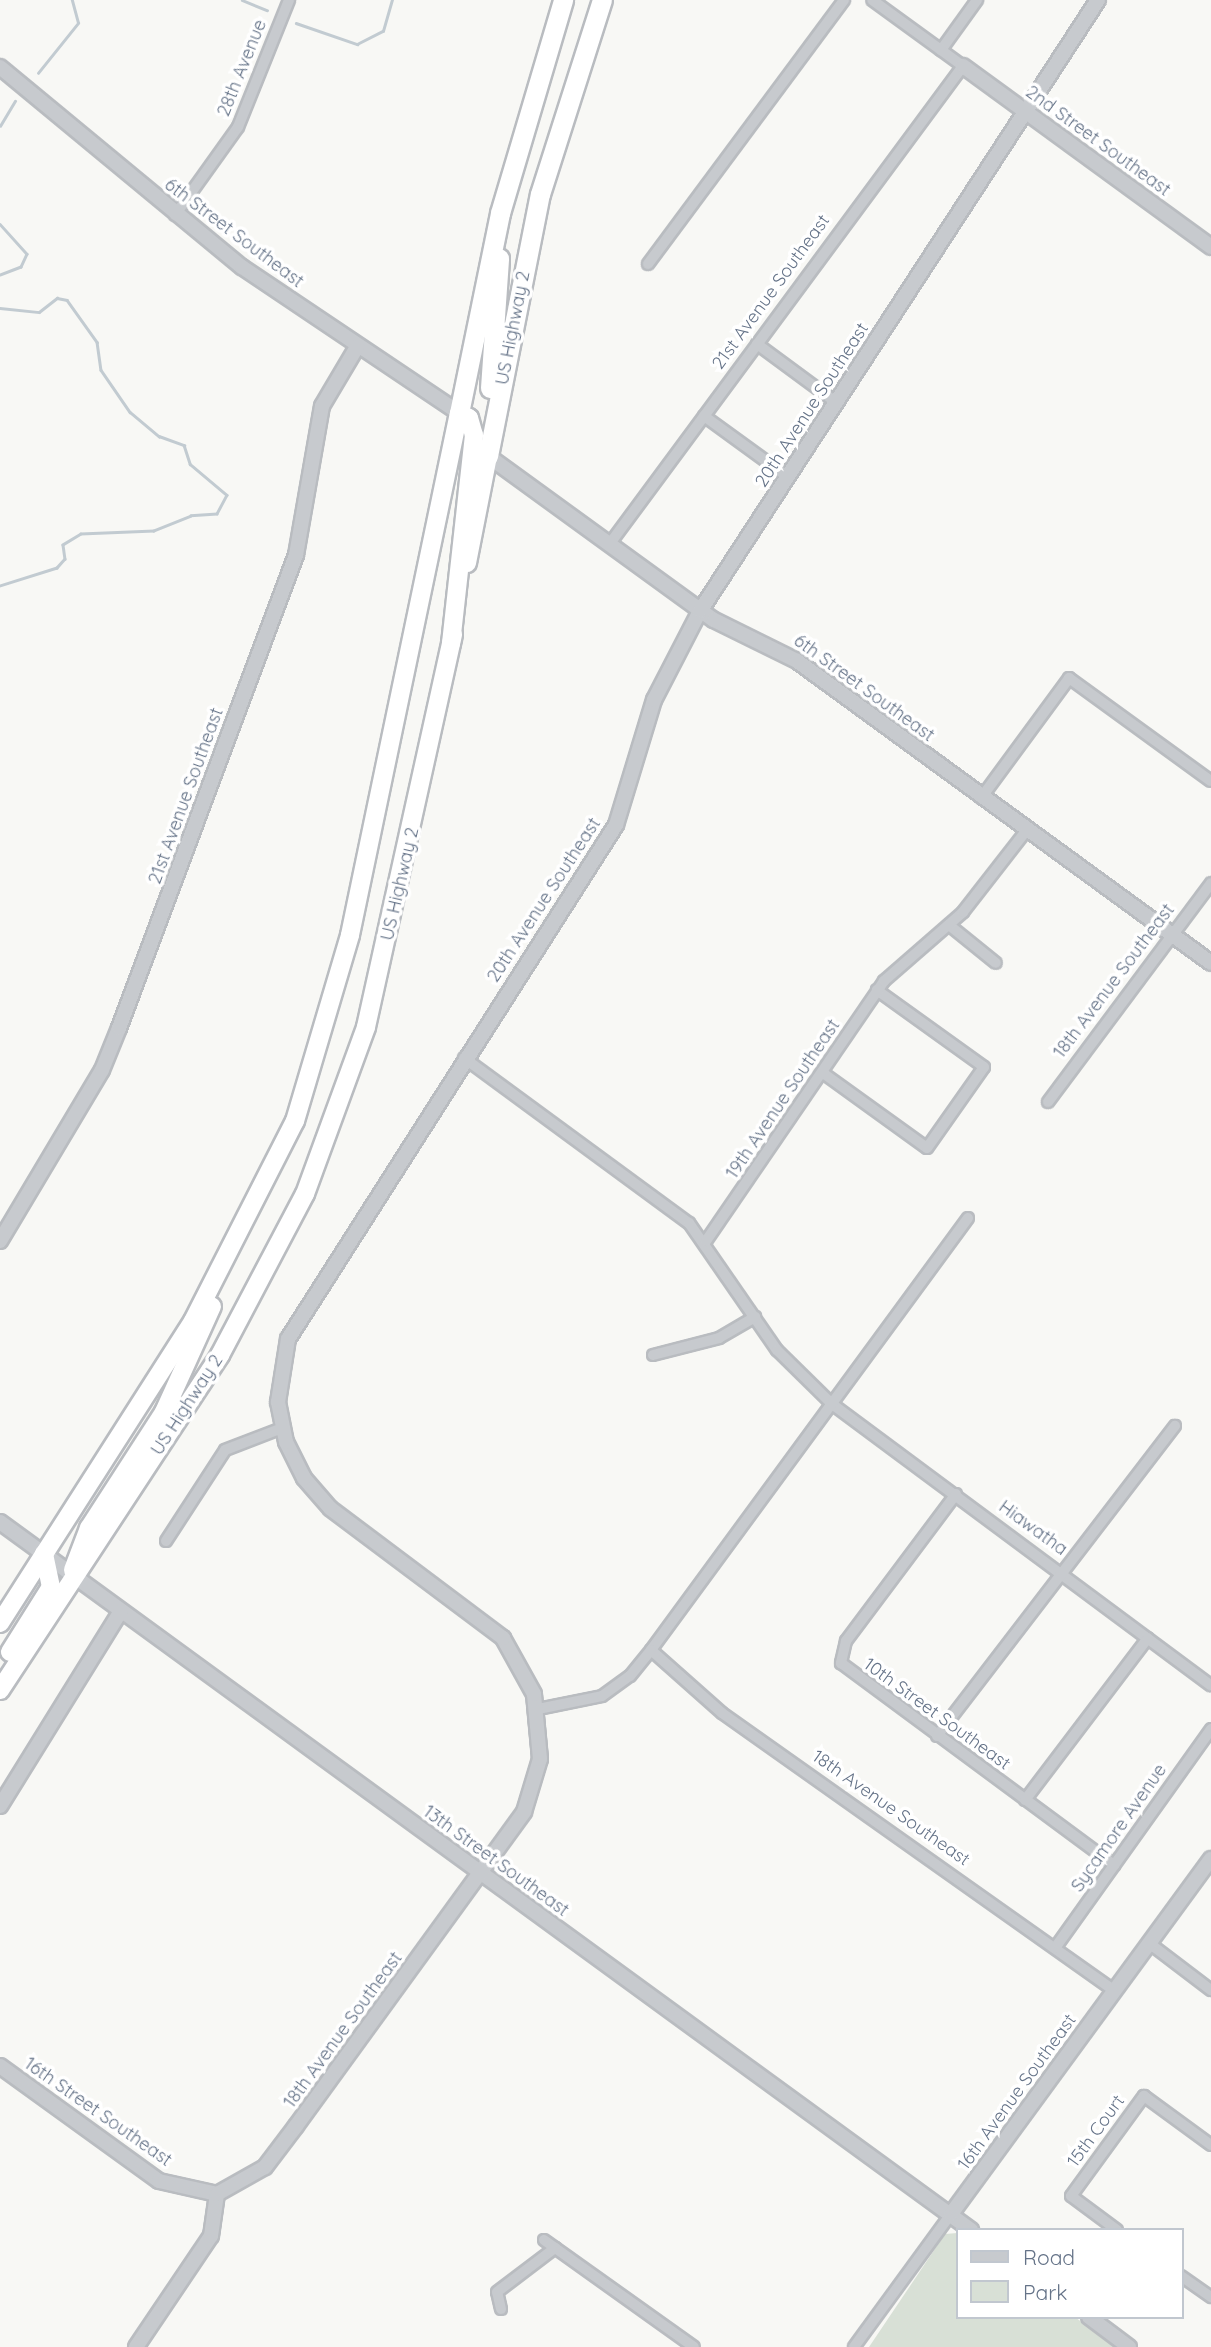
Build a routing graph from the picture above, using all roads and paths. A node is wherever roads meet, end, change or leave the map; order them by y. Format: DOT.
graph roads {
  1 [pos="289,0"];
  2 [pos="564,0"];
  3 [pos="602,0"];
  4 [pos="844,0"];
  5 [pos="872,0"];
  6 [pos="977,0"];
  7 [pos="1098,0"];
  8 [pos="941,50"];
  9 [pos="963,66"];
  10 [pos="0,67"];
  11 [pos="1025,113"];
  12 [pos="500,213"];
  13 [pos="175,215"];
  14 [pos="1211,247"];
  15 [pos="648,264"];
  16 [pos="757,344"];
  17 [pos="357,347"];
  18 [pos="837,403"];
  19 [pos="458,412"];
  20 [pos="704,416"];
  21 [pos="488,456"];
  22 [pos="788,477"];
  23 [pos="611,542"];
  24 [pos="700,611"];
  25 [pos="451,645"];
  26 [pos="1211,780"];
  27 [pos="981,798"];
  28 [pos="1026,831"];
  29 [pos="1211,883"];
  30 [pos="949,925"];
  31 [pos="1171,934"];
  32 [pos="996,963"];
  33 [pos="1211,963"];
  34 [pos="877,990"];
  35 [pos="464,1058"];
  36 [pos="823,1073"];
  37 [pos="1048,1102"];
  38 [pos="968,1218"];
  39 [pos="0,1241"];
  40 [pos="706,1241"];
  41 [pos="230,1256"];
  42 [pos="755,1317"];
  43 [pos="653,1354"];
  44 [pos="832,1404"];
  45 [pos="1175,1426"];
  46 [pos="282,1427"];
  47 [pos="956,1494"];
  48 [pos="0,1522"];
  49 [pos="166,1541"];
  50 [pos="44,1554"];
  51 [pos="1065,1573"];
  52 [pos="74,1577"];
  53 [pos="121,1611"];
  54 [pos="0,1623"];
  55 [pos="1148,1638"];
  56 [pos="651,1650"];
  57 [pos="0,1667"];
  58 [pos="1211,1685"];
  59 [pos="0,1690"];
  60 [pos="538,1709"];
  61 [pos="1211,1729"];
  62 [pos="937,1736"];
  63 [pos="1025,1800"];
  64 [pos="0,1806"];
  65 [pos="1211,1859"];
  66 [pos="1114,1865"];
  67 [pos="480,1874"];
  68 [pos="1149,1943"];
  69 [pos="1055,1948"];
  70 [pos="1211,1990"];
  71 [pos="1115,1991"];
  72 [pos="0,2066"];
  73 [pos="1211,2145"];
  74 [pos="217,2194"];
  75 [pos="951,2214"];
  76 [pos="968,2228"];
  77 [pos="1114,2228"];
  78 [pos="544,2240"];
  79 [pos="555,2248"];
  80 [pos="1183,2277"];
  81 [pos="1211,2297"];
  82 [pos="501,2309"];
  83 [pos="1092,2319"];
  84 [pos="136,2347"];
  85 [pos="694,2347"];
  86 [pos="854,2347"];
  87 [pos="1129,2347"];
  1 -- 13 [label="street, 28th Avenue"];
  2 -- 12 [label="highway, US Highway 2"];
  3 -- 21 [label="highway, US Highway 2"];
  4 -- 15 [label="street"];
  5 -- 8 [label="street"];
  6 -- 8 [label="street"];
  7 -- 11 [label="street, 20th Avenue Southeast"];
  8 -- 9 [label="street"];
  9 -- 11 [label="street, 2nd Street Southeast"];
  9 -- 16 [label="street, 21st Avenue Southeast"];
  10 -- 13 [label="street, 6th Street Southeast"];
  11 -- 14 [label="street, 2nd Street Southeast"];
  11 -- 18 [label="street, 20th Avenue Southeast"];
  12 -- 19 [label="highway, US Highway 2"];
  12 -- 21 [label="highway"];
  13 -- 17 [label="street, 6th Street Southeast"];
  16 -- 18 [label="street"];
  16 -- 20 [label="street, 21st Avenue Southeast"];
  17 -- 19 [label="street, 6th Street Southeast"];
  17 -- 39 [label="street, 21st Avenue Southeast"];
  18 -- 22 [label="street, 20th Avenue Southeast"];
  19 -- 25 [label="highway"];
  19 -- 41 [label="highway, US Highway 2"];
  20 -- 22 [label="street"];
  20 -- 23 [label="street, 21st Avenue Southeast"];
  21 -- 23 [label="street, 6th Street Southeast"];
  21 -- 25 [label="highway, US Highway 2"];
  22 -- 24 [label="street, 20th Avenue Southeast"];
  23 -- 24 [label="street, 6th Street Southeast"];
  24 -- 27 [label="street, 6th Street Southeast"];
  24 -- 35 [label="street, 20th Avenue Southeast"];
  25 -- 52 [label="highway, US Highway 2"];
  26 -- 27 [label="street"];
  27 -- 28 [label="street, 6th Street Southeast"];
  28 -- 30 [label="street, 19th Avenue Southeast"];
  28 -- 31 [label="street, 6th Street Southeast"];
  29 -- 31 [label="street, 18th Avenue Southeast"];
  30 -- 32 [label="street"];
  30 -- 34 [label="street, 19th Avenue Southeast"];
  31 -- 33 [label="street, 6th Street Southeast"];
  31 -- 37 [label="street, 18th Avenue Southeast"];
  34 -- 36 [label="street, 19th Avenue Southeast"];
  34 -- 36 [label="street"];
  35 -- 40 [label="street"];
  35 -- 46 [label="street, 20th Avenue Southeast"];
  36 -- 40 [label="street, 19th Avenue Southeast"];
  38 -- 44 [label="street"];
  40 -- 42 [label="street"];
  41 -- 50 [label="highway, US Highway 2"];
  41 -- 52 [label="highway"];
  42 -- 43 [label="street"];
  42 -- 44 [label="street, Hiawatha"];
  44 -- 47 [label="street, Hiawatha"];
  44 -- 56 [label="street"];
  45 -- 51 [label="street"];
  46 -- 49 [label="street"];
  46 -- 60 [label="street, 18th Avenue Southeast"];
  47 -- 51 [label="street, Hiawatha"];
  47 -- 62 [label="street, 10th Street Southeast"];
  48 -- 50 [label="street, 13th Street Southeast"];
  50 -- 52 [label="street, 13th Street Southeast"];
  50 -- 54 [label="highway, US Highway 2"];
  50 -- 57 [label="highway"];
  51 -- 55 [label="street, Hiawatha"];
  51 -- 62 [label="street"];
  52 -- 53 [label="street, 13th Street Southeast"];
  52 -- 59 [label="highway, US Highway 2"];
  53 -- 64 [label="street"];
  53 -- 67 [label="street, 13th Street Southeast"];
  55 -- 58 [label="street, Hiawatha"];
  55 -- 63 [label="street"];
  56 -- 60 [label="street"];
  56 -- 69 [label="street, 18th Avenue Southeast"];
  60 -- 67 [label="street, 18th Avenue Southeast"];
  61 -- 66 [label="street, Sycamore Avenue"];
  62 -- 63 [label="street, 10th Street Southeast"];
  63 -- 66 [label="street, 10th Street Southeast"];
  65 -- 68 [label="street, 16th Avenue Southeast"];
  66 -- 69 [label="street, Sycamore Avenue"];
  67 -- 74 [label="street, 18th Avenue Southeast"];
  67 -- 75 [label="street, 13th Street Southeast"];
  68 -- 70 [label="street"];
  68 -- 71 [label="street, 16th Avenue Southeast"];
  69 -- 71 [label="street, 18th Avenue Southeast"];
  71 -- 75 [label="street, 16th Avenue Southeast"];
  72 -- 74 [label="street, 16th Street Southeast"];
  73 -- 77 [label="street, 15th Court"];
  74 -- 84 [label="street"];
  75 -- 76 [label="street, 13th Street Southeast"];
  75 -- 86 [label="street, 16th Avenue Southeast"];
  78 -- 79 [label="street"];
  79 -- 82 [label="street"];
  79 -- 85 [label="street"];
  80 -- 81 [label="street"];
  83 -- 87 [label="street"];
}
